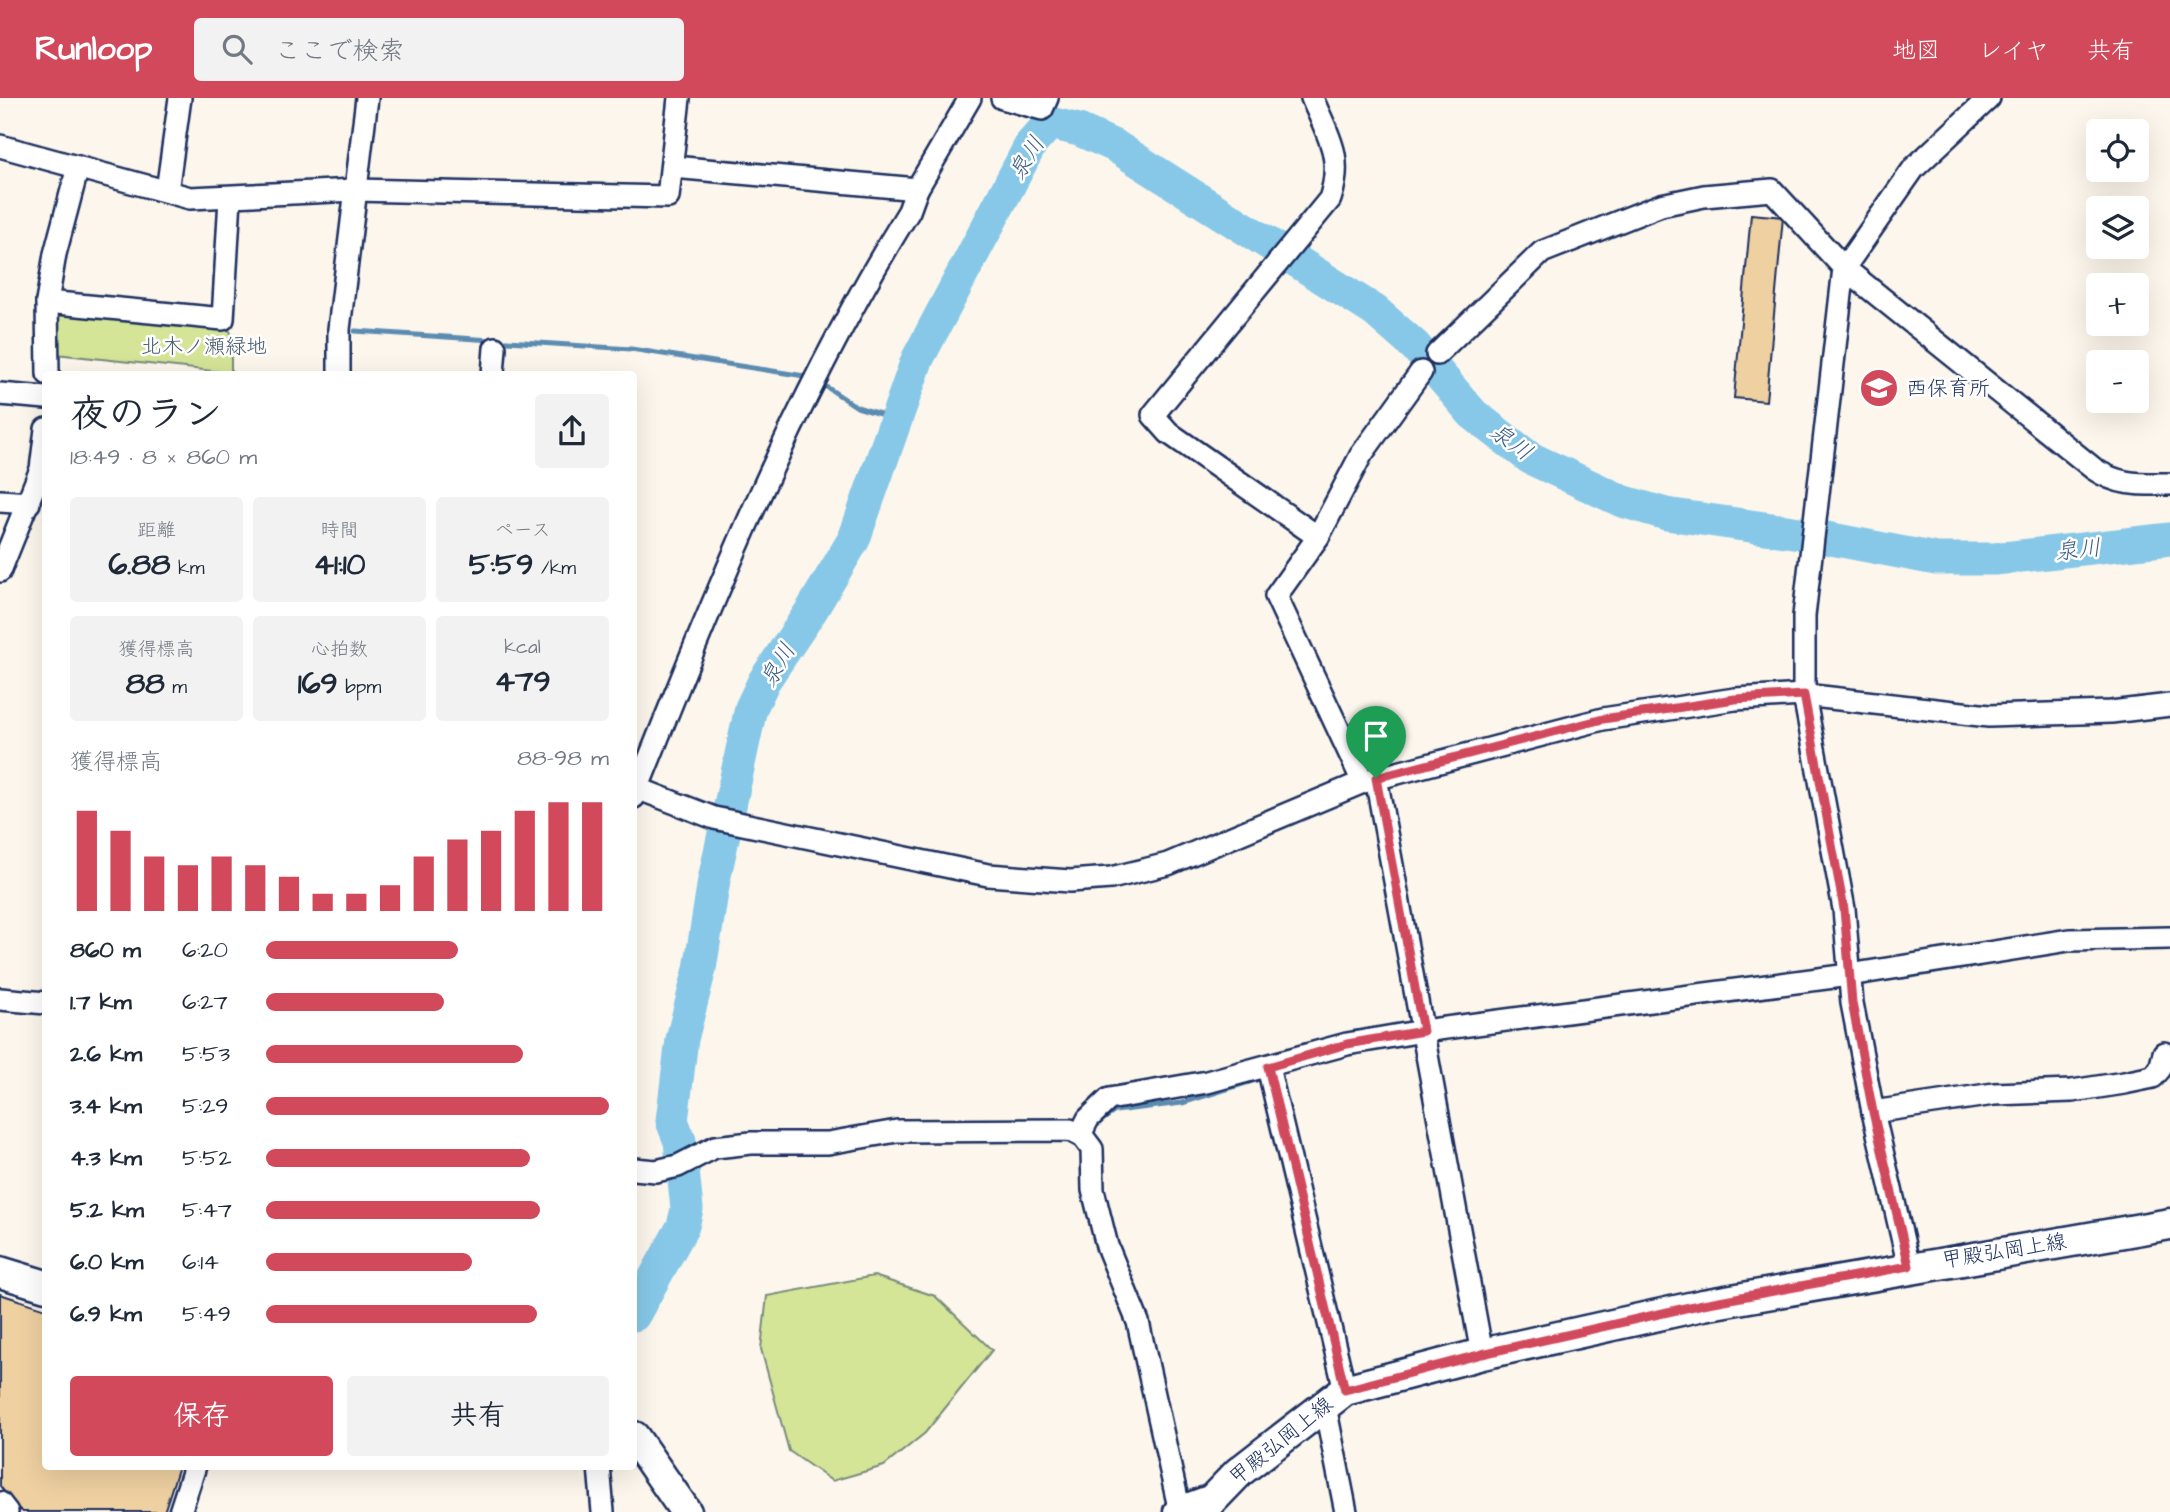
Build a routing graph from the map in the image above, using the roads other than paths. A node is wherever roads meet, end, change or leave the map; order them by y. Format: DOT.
graph roads {
  1 [pos="180,98"];
  2 [pos="367,98"];
  3 [pos="679,98"];
  4 [pos="970,98"];
  5 [pos="1002,98"];
  6 [pos="1047,98"];
  7 [pos="1312,98"];
  8 [pos="1989,98"];
  9 [pos="0,146"];
  10 [pos="78,167"];
  11 [pos="673,167"];
  12 [pos="916,189"];
  13 [pos="355,190"];
  14 [pos="167,191"];
  15 [pos="230,198"];
  16 [pos="1844,268"];
  17 [pos="47,302"];
  18 [pos="495,348"];
  19 [pos="1437,354"];
  20 [pos="48,371"];
  21 [pos="339,371"];
  22 [pos="493,371"];
  23 [pos="1421,372"];
  24 [pos="0,394"];
  25 [pos="42,398"];
  26 [pos="42,471"];
  27 [pos="2170,484"];
  28 [pos="0,501"];
  29 [pos="29,503"];
  30 [pos="1318,537"];
  31 [pos="0,571"];
  32 [pos="1804,695"];
  33 [pos="2170,705"];
  34 [pos="1370,780"];
  35 [pos="637,785"];
  36 [pos="637,791"];
  37 [pos="2170,937"];
  38 [pos="1849,978"];
  39 [pos="0,999"];
  40 [pos="42,1003"];
  41 [pos="1424,1039"];
  42 [pos="2164,1053"];
  43 [pos="1270,1076"];
  44 [pos="1873,1112"];
  45 [pos="1084,1138"];
  46 [pos="637,1169"];
  47 [pos="2170,1224"];
  48 [pos="1909,1266"];
  49 [pos="0,1272"];
  50 [pos="42,1285"];
  51 [pos="1482,1354"];
  52 [pos="1335,1398"];
  53 [pos="637,1441"];
  54 [pos="194,1470"];
  55 [pos="599,1470"];
  56 [pos="0,1503"];
  57 [pos="7,1512"];
  58 [pos="180,1512"];
  59 [pos="603,1512"];
  60 [pos="686,1512"];
  61 [pos="1180,1512"];
  62 [pos="1346,1512"];
  1 -- 14 [label="street"];
  2 -- 13 [label="street"];
  3 -- 11 [label="street"];
  4 -- 12 [label="street"];
  5 -- 6 [label="street"];
  7 -- 30 [label="street"];
  8 -- 16 [label="street"];
  9 -- 10 [label="street"];
  10 -- 14 [label="street"];
  10 -- 17 [label="street"];
  11 -- 12 [label="street"];
  11 -- 13 [label="street"];
  12 -- 35 [label="street"];
  13 -- 15 [label="street"];
  13 -- 21 [label="street"];
  14 -- 15 [label="street"];
  15 -- 17 [label="street"];
  16 -- 19 [label="street"];
  16 -- 27 [label="street"];
  16 -- 32 [label="street"];
  17 -- 20 [label="street"];
  18 -- 22 [label="street"];
  23 -- 30 [label="street"];
  24 -- 25 [label="street"];
  26 -- 29 [label="street"];
  28 -- 29 [label="street"];
  29 -- 31 [label="street"];
  30 -- 34 [label="street"];
  32 -- 33 [label="street"];
  32 -- 34 [label="street"];
  32 -- 38 [label="street"];
  34 -- 36 [label="street"];
  34 -- 41 [label="street"];
  37 -- 38 [label="street"];
  38 -- 41 [label="street"];
  38 -- 44 [label="street"];
  39 -- 40 [label="street"];
  41 -- 43 [label="street"];
  41 -- 51 [label="street"];
  42 -- 44 [label="street"];
  43 -- 45 [label="street"];
  43 -- 52 [label="street"];
  44 -- 48 [label="street"];
  45 -- 46 [label="street"];
  45 -- 61 [label="street"];
  47 -- 48 [label="main road, 甲殿弘岡上線"];
  48 -- 51 [label="main road, 甲殿弘岡上線"];
  49 -- 50 [label="main road"];
  51 -- 52 [label="main road, 甲殿弘岡上線"];
  52 -- 61 [label="main road, 甲殿弘岡上線"];
  52 -- 62 [label="street"];
  53 -- 60 [label="main road"];
  54 -- 58 [label="street"];
  55 -- 59 [label="street"];
  56 -- 57 [label="street"];
}
